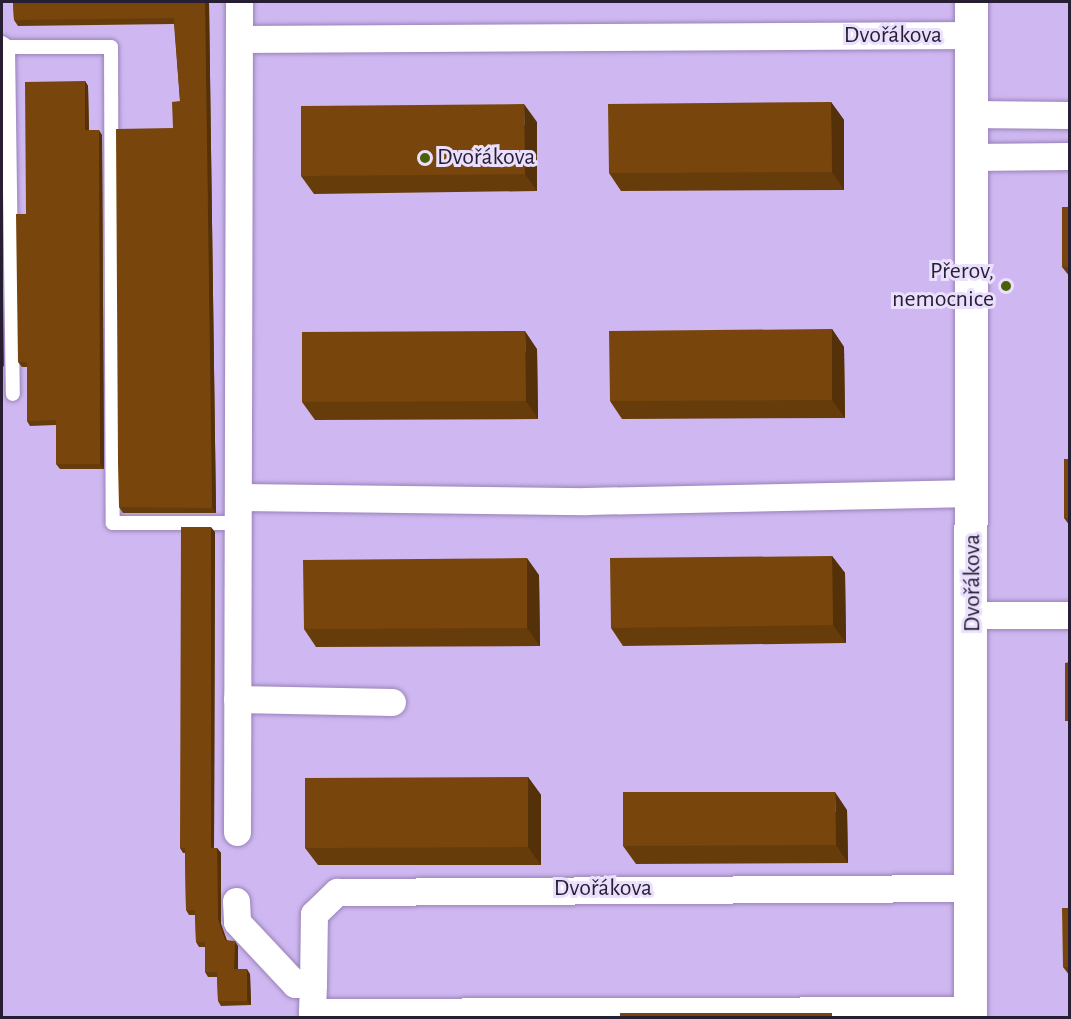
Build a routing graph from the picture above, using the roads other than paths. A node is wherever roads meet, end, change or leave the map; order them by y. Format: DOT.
graph roads {
  1 [pos="239,2"];
  2 [pos="971,2"];
  3 [pos="971,35"];
  4 [pos="239,39"];
  5 [pos="5,45"];
  6 [pos="971,114"];
  7 [pos="1070,115"];
  8 [pos="1070,156"];
  9 [pos="971,157"];
  10 [pos="13,394"];
  11 [pos="973,493"];
  12 [pos="241,510"];
  13 [pos="973,615"];
  14 [pos="1070,615"];
  15 [pos="237,699"];
  16 [pos="392,702"];
  17 [pos="237,832"];
  18 [pos="971,888"];
  19 [pos="236,901"];
  20 [pos="312,984"];
  21 [pos="970,1014"];
  22 [pos="591,1015"];
  1 -- 4 [label="street"];
  2 -- 3 [label="main road, Dvořákova"];
  3 -- 4 [label="street, Dvořákova"];
  3 -- 6 [label="main road, Dvořákova"];
  4 -- 12 [label="street"];
  5 -- 10 [label="lane"];
  5 -- 12 [label="lane"];
  6 -- 7 [label="street"];
  6 -- 9 [label="main road, Dvořákova"];
  8 -- 9 [label="street"];
  9 -- 11 [label="main road, Dvořákova"];
  11 -- 12 [label="street"];
  11 -- 13 [label="main road, Dvořákova"];
  12 -- 15 [label="street"];
  13 -- 14 [label="street"];
  13 -- 18 [label="main road, Dvořákova"];
  15 -- 16 [label="street"];
  15 -- 17 [label="street"];
  18 -- 20 [label="street, Dvořákova"];
  18 -- 21 [label="main road, Dvořákova"];
  19 -- 20 [label="street"];
  20 -- 22 [label="street, Dvořákova"];
  21 -- 22 [label="street, Dvořákova"];
}
